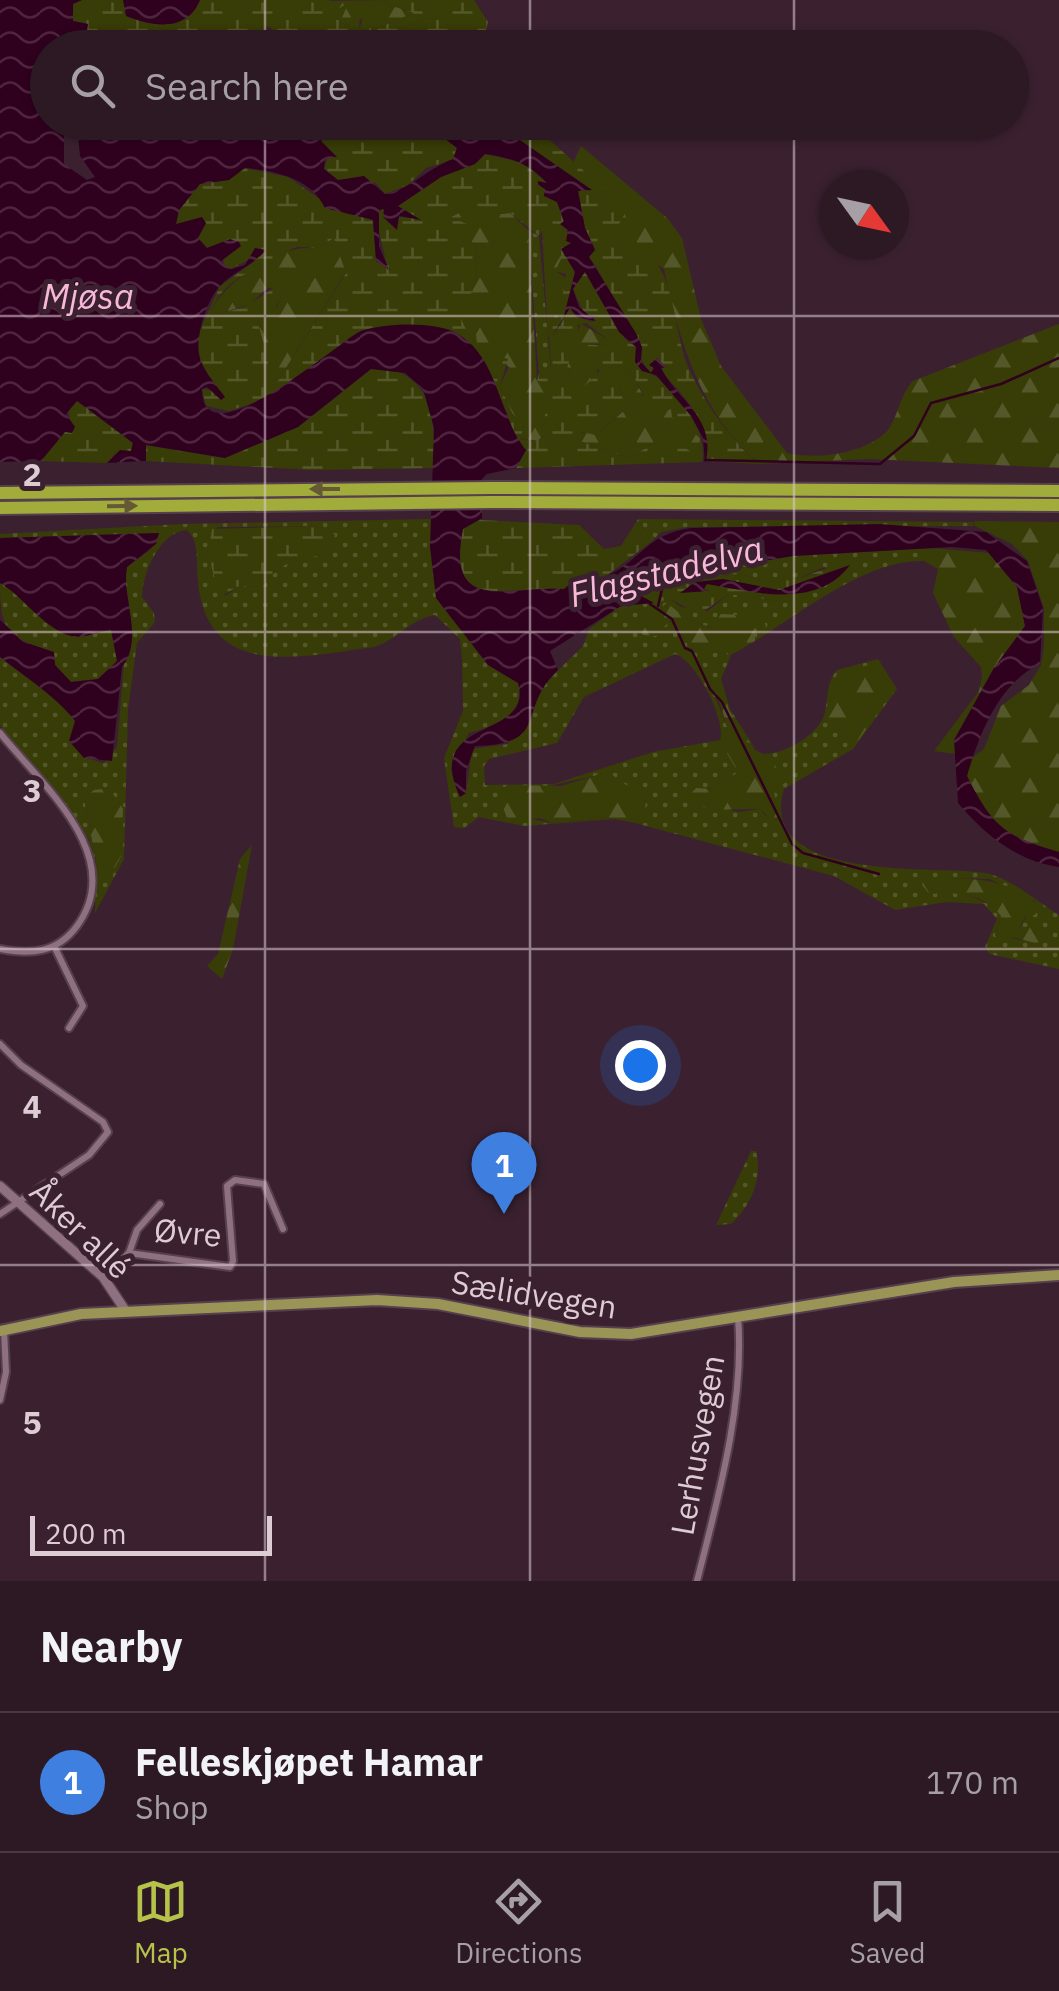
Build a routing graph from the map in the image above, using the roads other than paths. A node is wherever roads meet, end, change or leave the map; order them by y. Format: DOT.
graph roads {
  1 [pos="0,490"];
  2 [pos="1059,491"];
  3 [pos="491,495"];
  4 [pos="25,500"];
  5 [pos="1059,504"];
  6 [pos="0,510"];
  7 [pos="0,733"];
  8 [pos="54,948"];
  9 [pos="0,949"];
  10 [pos="70,1028"];
  11 [pos="0,1044"];
  12 [pos="0,1186"];
  13 [pos="20,1204"];
  14 [pos="160,1204"];
  15 [pos="0,1214"];
  16 [pos="283,1229"];
  17 [pos="129,1253"];
  18 [pos="1059,1275"];
  19 [pos="103,1277"];
  20 [pos="125,1310"];
  21 [pos="738,1317"];
  22 [pos="2,1330"];
  23 [pos="0,1400"];
  24 [pos="697,1581"];
  1 -- 4 [label="highway"];
  2 -- 3 [label="highway"];
  3 -- 4 [label="highway"];
  3 -- 5 [label="highway"];
  4 -- 6 [label="highway"];
  7 -- 8 [label="street"];
  8 -- 9 [label="street"];
  8 -- 10 [label="street"];
  11 -- 13 [label="street"];
  12 -- 13 [label="street, Åker allé"];
  13 -- 15 [label="street"];
  13 -- 19 [label="street, Åker allé"];
  14 -- 17 [label="street"];
  16 -- 17 [label="street, Øvre"];
  17 -- 19 [label="street, Øvre"];
  18 -- 21 [label="main road, Sælidvegen"];
  19 -- 20 [label="street, Åker allé"];
  20 -- 21 [label="main road, Sælidvegen"];
  20 -- 22 [label="main road, Sælidvegen"];
  21 -- 24 [label="street, Lerhusvegen"];
  22 -- 23 [label="street"];
}
